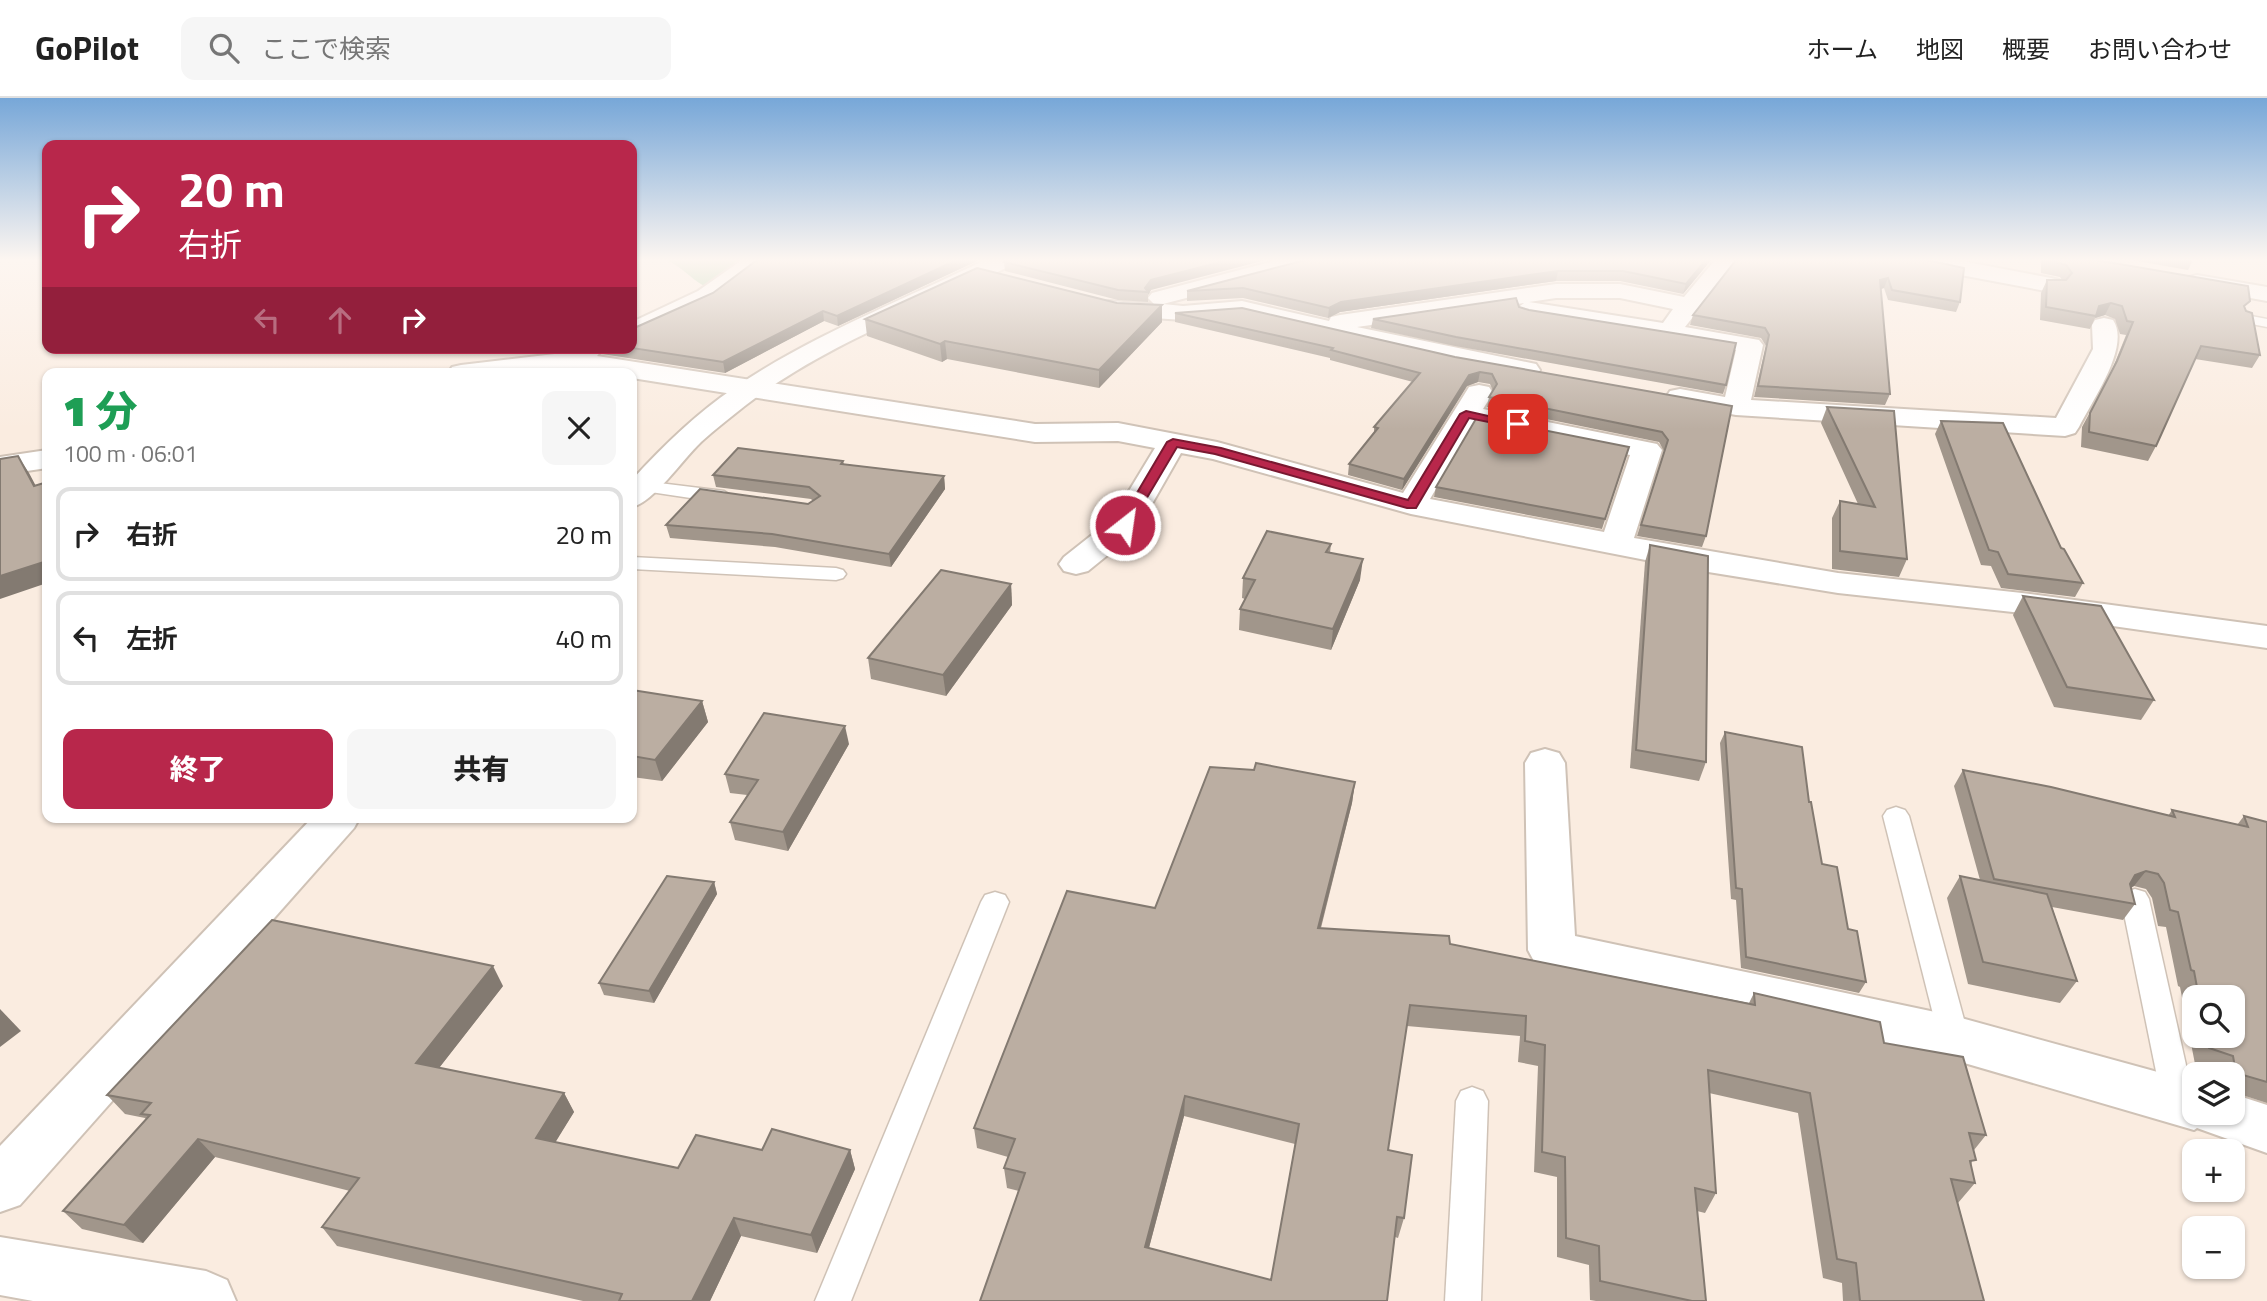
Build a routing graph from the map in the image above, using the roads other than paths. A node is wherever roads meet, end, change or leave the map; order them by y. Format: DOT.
graph roads {
  1 [pos="884,316"];
  2 [pos="1279,316"];
  3 [pos="1383,316"];
  4 [pos="1570,316"];
  5 [pos="1681,316"];
  6 [pos="2246,319"];
  7 [pos="2267,323"];
  8 [pos="1319,325"];
  9 [pos="2104,326"];
  10 [pos="1666,332"];
  11 [pos="582,354"];
  12 [pos="1497,365"];
  13 [pos="492,368"];
  14 [pos="1550,374"];
  15 [pos="749,389"];
  16 [pos="1657,393"];
  17 [pos="1736,407"];
  18 [pos="1466,414"];
  19 [pos="1173,442"];
  20 [pos="42,460"];
  21 [pos="0,466"];
  22 [pos="637,492"];
  23 [pos="746,500"];
  24 [pos="1411,505"];
  25 [pos="1616,544"];
  26 [pos="637,563"];
  27 [pos="1076,564"];
  28 [pos="836,574"];
  29 [pos="2267,638"];
  30 [pos="1545,763"];
  31 [pos="1896,816"];
  32 [pos="333,823"];
  33 [pos="2135,899"];
  34 [pos="995,902"];
  35 [pos="1954,1038"];
  36 [pos="2183,1062"];
  37 [pos="1472,1101"];
  38 [pos="2182,1103"];
  39 [pos="2245,1122"];
  40 [pos="2267,1129"];
  41 [pos="0,1186"];
  42 [pos="0,1266"];
  43 [pos="206,1301"];
  44 [pos="833,1301"];
  45 [pos="1463,1301"];
  1 -- 15 [label="street"];
  2 -- 8 [label="street"];
  3 -- 8 [label="street"];
  4 -- 10 [label="street"];
  5 -- 10 [label="street"];
  6 -- 7 [label="lane"];
  8 -- 12 [label="street"];
  9 -- 17 [label="street"];
  10 -- 17 [label="street"];
  11 -- 13 [label="street"];
  11 -- 15 [label="street"];
  12 -- 14 [label="street"];
  12 -- 18 [label="street"];
  15 -- 19 [label="street"];
  15 -- 22 [label="street"];
  16 -- 17 [label="street"];
  18 -- 24 [label="street"];
  18 -- 25 [label="street"];
  19 -- 24 [label="street"];
  19 -- 27 [label="street"];
  20 -- 21 [label="street"];
  22 -- 23 [label="lane"];
  24 -- 25 [label="street"];
  25 -- 29 [label="street"];
  26 -- 28 [label="lane"];
  30 -- 35 [label="street"];
  31 -- 35 [label="lane"];
  32 -- 41 [label="street"];
  33 -- 36 [label="lane"];
  34 -- 44 [label="lane"];
  35 -- 38 [label="street"];
  37 -- 45 [label="lane"];
  39 -- 40 [label="street"];
  42 -- 43 [label="street"];
}
